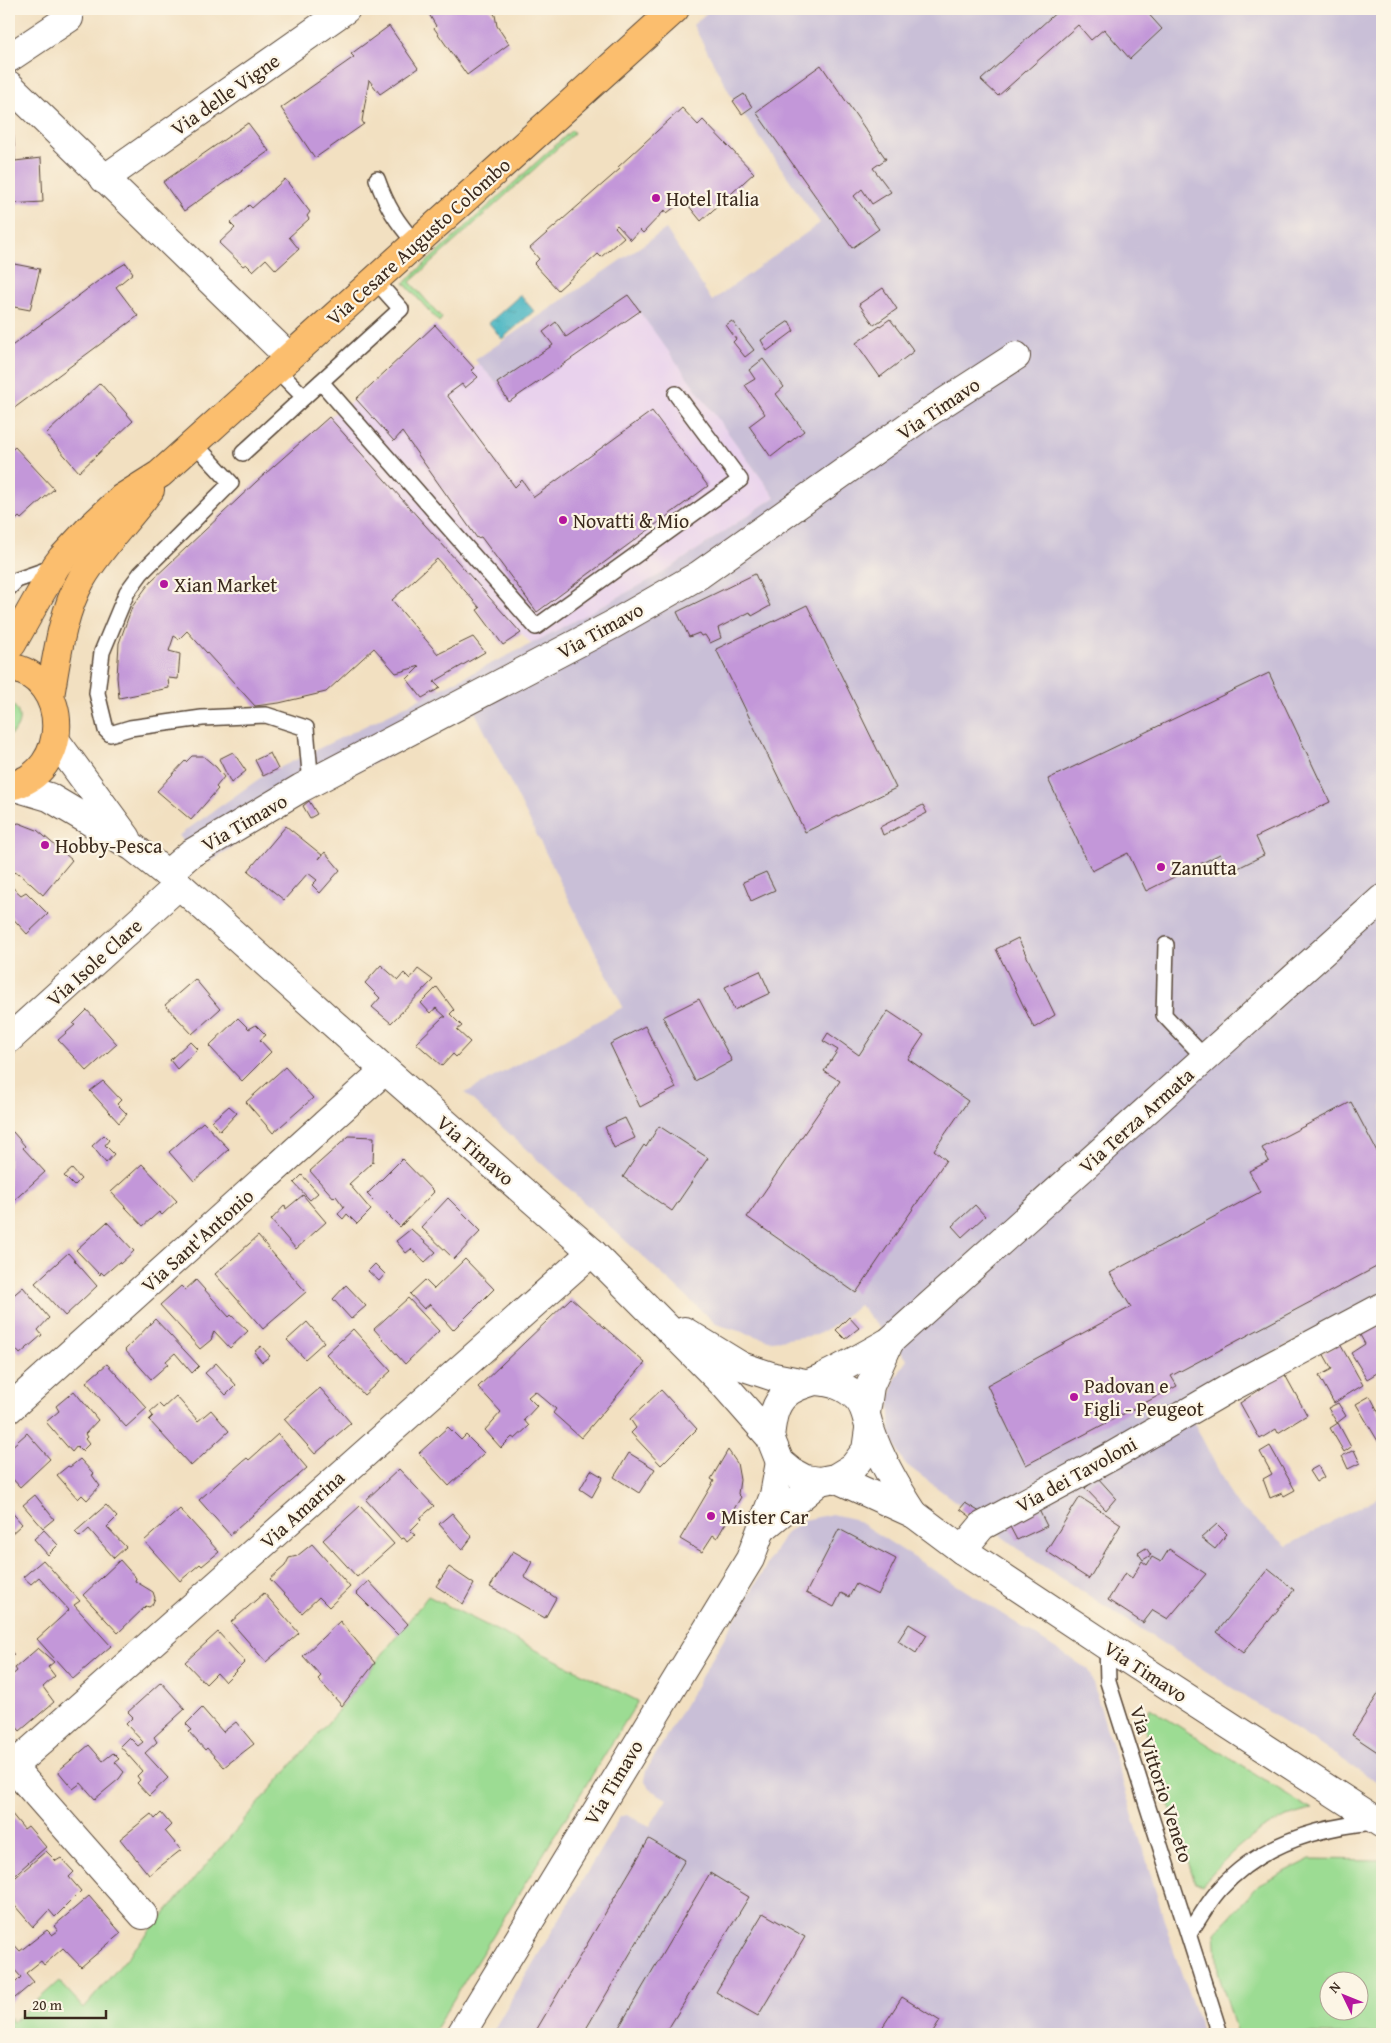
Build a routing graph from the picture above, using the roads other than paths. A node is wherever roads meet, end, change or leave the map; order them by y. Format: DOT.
graph roads {
  1 [pos="346,9"];
  2 [pos="675,9"];
  3 [pos="69,18"];
  4 [pos="9,58"];
  5 [pos="9,85"];
  6 [pos="104,179"];
  7 [pos="377,179"];
  8 [pos="416,244"];
  9 [pos="375,280"];
  10 [pos="1016,356"];
  11 [pos="283,363"];
  12 [pos="321,382"];
  13 [pos="676,394"];
  14 [pos="304,397"];
  15 [pos="194,443"];
  16 [pos="243,453"];
  17 [pos="160,474"];
  18 [pos="56,566"];
  19 [pos="11,580"];
  20 [pos="9,646"];
  21 [pos="9,667"];
  22 [pos="50,696"];
  23 [pos="56,741"];
  24 [pos="311,784"];
  25 [pos="10,786"];
  26 [pos="133,847"];
  27 [pos="173,879"];
  28 [pos="1382,900"];
  29 [pos="1166,945"];
  30 [pos="9,1039"];
  31 [pos="1205,1058"];
  32 [pos="385,1070"];
  33 [pos="592,1252"];
  34 [pos="1382,1307"];
  35 [pos="647,1308"];
  36 [pos="890,1341"];
  37 [pos="810,1382"];
  38 [pos="9,1410"];
  39 [pos="868,1421"];
  40 [pos="770,1437"];
  41 [pos="780,1462"];
  42 [pos="828,1480"];
  43 [pos="914,1514"];
  44 [pos="762,1529"];
  45 [pos="962,1550"];
  46 [pos="1107,1646"];
  47 [pos="10,1765"];
  48 [pos="1380,1822"];
  49 [pos="143,1915"];
  50 [pos="1189,1934"];
  51 [pos="461,2034"];
  52 [pos="1220,2034"];
  1 -- 6 [label="street, Via delle Vigne"];
  2 -- 8 [label="main road, Via Cesare Augusto Colombo"];
  3 -- 4 [label="street"];
  5 -- 6 [label="street"];
  6 -- 11 [label="street"];
  7 -- 8 [label="lane"];
  8 -- 9 [label="main road, Via Cesare Augusto Colombo"];
  9 -- 11 [label="main road, Via Cesare Augusto Colombo"];
  9 -- 12 [label="lane"];
  10 -- 24 [label="street, Via Timavo"];
  11 -- 14 [label="lane"];
  11 -- 15 [label="main road, Via Cesare Augusto Colombo"];
  12 -- 13 [label="lane"];
  12 -- 14 [label="lane"];
  14 -- 16 [label="lane"];
  15 -- 17 [label="main road, Via Cesare Augusto Colombo"];
  15 -- 24 [label="lane"];
  17 -- 18 [label="main road, Via Cesare Augusto Colombo"];
  17 -- 22 [label="main road, Via Cesare Augusto Colombo"];
  18 -- 19 [label="lane, Via Cesare Augusto Colombo"];
  18 -- 20 [label="main road, Via Cesare Augusto Colombo"];
  21 -- 22 [label="main road, Via Timavo"];
  22 -- 23 [label="main road, Via Timavo"];
  23 -- 25 [label="main road, Via Timavo"];
  23 -- 26 [label="street, Via Timavo"];
  24 -- 27 [label="street, Via Timavo"];
  25 -- 26 [label="street, Via Timavo"];
  26 -- 27 [label="street, Via Timavo"];
  27 -- 30 [label="street, Via Isole Clare"];
  27 -- 32 [label="street, Via Timavo"];
  28 -- 31 [label="street, Via Terza Armata"];
  29 -- 31 [label="lane"];
  31 -- 36 [label="street, Via Terza Armata"];
  32 -- 33 [label="street, Via Timavo"];
  32 -- 38 [label="street, Via Sant'Antonio"];
  33 -- 35 [label="street, Via Timavo"];
  33 -- 47 [label="street, Via Amarina"];
  34 -- 45 [label="street, Via dei Tavoloni"];
  35 -- 37 [label="street, Via Timavo"];
  35 -- 40 [label="street, Via Timavo"];
  36 -- 37 [label="street, Via Terza Armata"];
  36 -- 39 [label="street, Via Terza Armata"];
  37 -- 39 [label="street, Via Timavo"];
  37 -- 40 [label="street, Via Timavo"];
  39 -- 42 [label="street"];
  39 -- 43 [label="street, Via Timavo"];
  40 -- 41 [label="street, Via Timavo"];
  41 -- 42 [label="street, Via Timavo"];
  41 -- 44 [label="street"];
  42 -- 43 [label="street, Via Timavo"];
  42 -- 44 [label="street"];
  43 -- 45 [label="street, Via Timavo"];
  44 -- 51 [label="street, Via Timavo"];
  45 -- 46 [label="street, Via Timavo"];
  46 -- 48 [label="street, Via Timavo"];
  46 -- 50 [label="lane, Via Vittorio Veneto"];
  47 -- 49 [label="street"];
  48 -- 50 [label="lane"];
  50 -- 52 [label="lane, Via Vittorio Veneto"];
}
